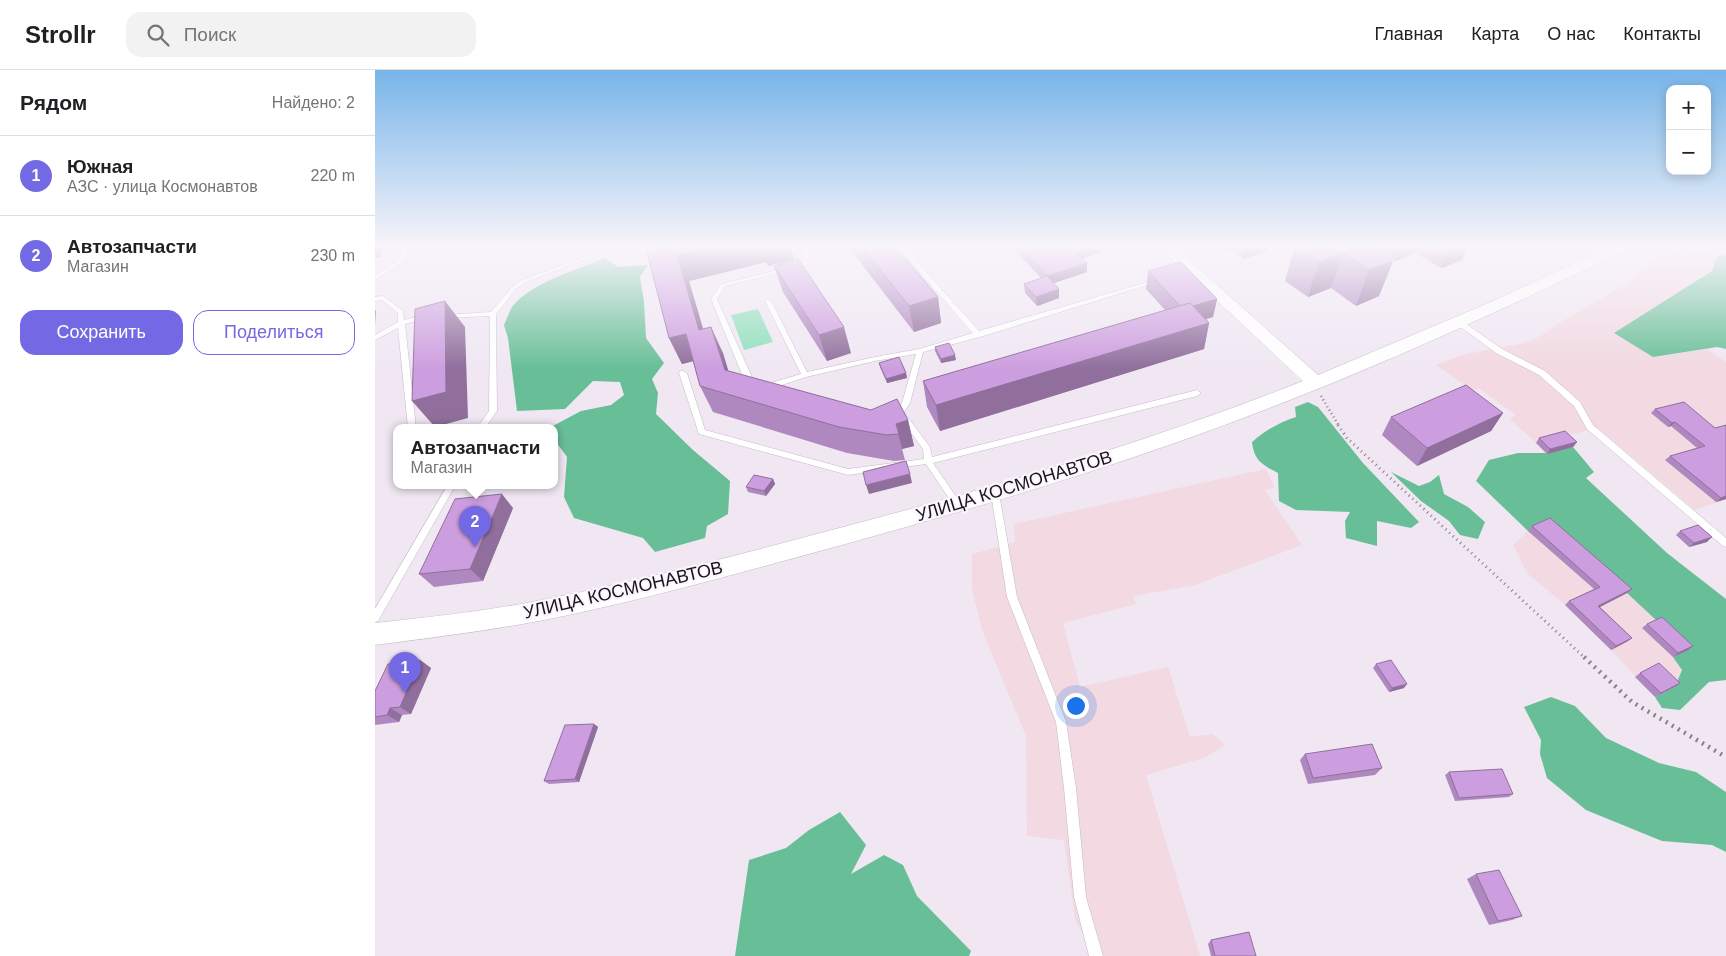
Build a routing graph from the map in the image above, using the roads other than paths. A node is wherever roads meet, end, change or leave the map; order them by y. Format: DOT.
graph roads {
  1 [pos="516,286"];
  2 [pos="722,286"];
  3 [pos="936,286"];
  4 [pos="1138,286"];
  5 [pos="1205,286"];
  6 [pos="1542,286"];
  7 [pos="375,300"];
  8 [pos="768,301"];
  9 [pos="493,314"];
  10 [pos="401,323"];
  11 [pos="1461,323"];
  12 [pos="978,335"];
  13 [pos="375,338"];
  14 [pos="921,351"];
  15 [pos="683,373"];
  16 [pos="805,375"];
  17 [pos="1315,382"];
  18 [pos="760,390"];
  19 [pos="1197,393"];
  20 [pos="779,394"];
  21 [pos="900,412"];
  22 [pos="890,415"];
  23 [pos="412,424"];
  24 [pos="484,424"];
  25 [pos="928,461"];
  26 [pos="449,489"];
  27 [pos="995,493"];
  28 [pos="957,504"];
  29 [pos="1726,543"];
  30 [pos="375,618"];
  31 [pos="375,634"];
  32 [pos="1096,956"];
  1 -- 9 [label="lane"];
  2 -- 18 [label="lane"];
  3 -- 12 [label="lane"];
  4 -- 12 [label="lane"];
  5 -- 17 [label="street"];
  6 -- 11 [label="street, УЛИЦА КОСМОНАВТОВ"];
  7 -- 10 [label="lane"];
  8 -- 16 [label="lane"];
  9 -- 10 [label="lane"];
  9 -- 24 [label="lane"];
  10 -- 13 [label="lane"];
  10 -- 23 [label="lane"];
  11 -- 17 [label="street, УЛИЦА КОСМОНАВТОВ"];
  11 -- 29 [label="lane"];
  12 -- 14 [label="lane"];
  14 -- 16 [label="lane"];
  14 -- 21 [label="lane"];
  15 -- 25 [label="lane"];
  16 -- 18 [label="lane"];
  17 -- 27 [label="street, УЛИЦА КОСМОНАВТОВ"];
  18 -- 20 [label="lane"];
  19 -- 25 [label="lane"];
  21 -- 22 [label="lane"];
  21 -- 25 [label="lane"];
  25 -- 28 [label="lane"];
  26 -- 30 [label="lane"];
  27 -- 28 [label="street, УЛИЦА КОСМОНАВТОВ"];
  27 -- 32 [label="lane"];
  28 -- 31 [label="street, УЛИЦА КОСМОНАВТОВ"];
}
